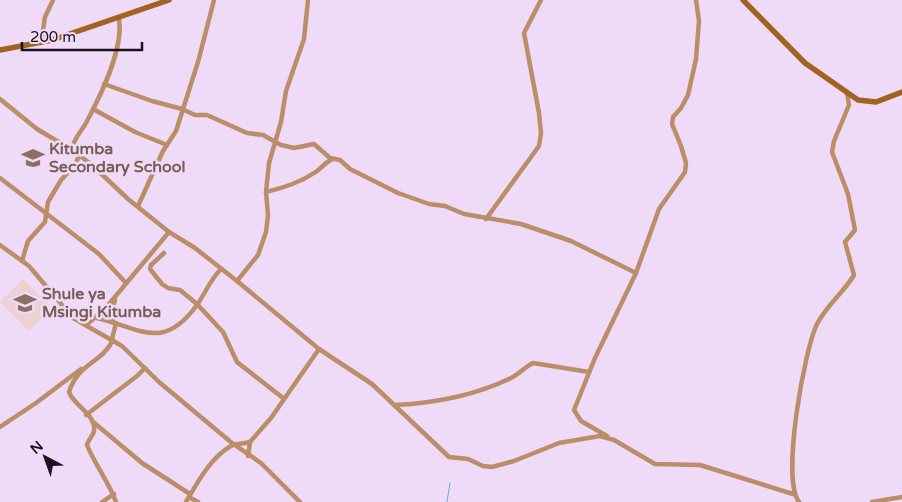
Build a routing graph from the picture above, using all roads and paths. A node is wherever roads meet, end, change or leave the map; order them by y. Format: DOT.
graph roads {
  1 [pos="53,0"];
  2 [pos="170,0"];
  3 [pos="214,0"];
  4 [pos="308,0"];
  5 [pos="541,0"];
  6 [pos="696,0"];
  7 [pos="743,0"];
  8 [pos="119,18"];
  9 [pos="41,43"];
  10 [pos="0,50"];
  11 [pos="104,84"];
  12 [pos="902,92"];
  13 [pos="847,93"];
  14 [pos="0,98"];
  15 [pos="92,109"];
  16 [pos="182,109"];
  17 [pos="274,142"];
  18 [pos="167,145"];
  19 [pos="72,150"];
  20 [pos="79,156"];
  21 [pos="333,159"];
  22 [pos="0,178"];
  23 [pos="266,192"];
  24 [pos="138,206"];
  25 [pos="46,214"];
  26 [pos="486,219"];
  27 [pos="169,232"];
  28 [pos="0,245"];
  29 [pos="164,253"];
  30 [pos="22,261"];
  31 [pos="221,269"];
  32 [pos="636,273"];
  33 [pos="237,280"];
  34 [pos="126,283"];
  35 [pos="117,294"];
  36 [pos="197,304"];
  37 [pos="97,318"];
  38 [pos="114,322"];
  39 [pos="86,325"];
  40 [pos="112,340"];
  41 [pos="320,349"];
  42 [pos="84,367"];
  43 [pos="145,368"];
  44 [pos="589,372"];
  45 [pos="283,398"];
  46 [pos="396,405"];
  47 [pos="86,414"];
  48 [pos="91,420"];
  49 [pos="0,426"];
  50 [pos="608,437"];
  51 [pos="250,442"];
  52 [pos="233,444"];
  53 [pos="248,456"];
  54 [pos="114,494"];
  55 [pos="794,494"];
  56 [pos="190,495"];
  57 [pos="902,497"];
  58 [pos="102,502"];
  59 [pos="116,502"];
  60 [pos="186,502"];
  61 [pos="198,502"];
  62 [pos="300,502"];
  63 [pos="799,502"];
  64 [pos="872,502"];
  1 -- 9 [label="street"];
  2 -- 8 [label="street"];
  3 -- 16 [label="street"];
  4 -- 17 [label="street"];
  5 -- 26 [label="street"];
  6 -- 32 [label="street"];
  7 -- 13 [label="street"];
  8 -- 9 [label="street"];
  8 -- 11 [label="street"];
  9 -- 10 [label="street"];
  11 -- 15 [label="street"];
  11 -- 16 [label="street"];
  12 -- 13 [label="street"];
  13 -- 55 [label="street"];
  14 -- 19 [label="street"];
  15 -- 18 [label="street"];
  15 -- 19 [label="street"];
  16 -- 17 [label="street"];
  16 -- 18 [label="street"];
  17 -- 21 [label="street"];
  17 -- 23 [label="street"];
  18 -- 24 [label="street"];
  19 -- 20 [label="street"];
  20 -- 24 [label="street"];
  20 -- 25 [label="street"];
  21 -- 23 [label="street"];
  21 -- 26 [label="street"];
  22 -- 25 [label="street"];
  23 -- 33 [label="street"];
  24 -- 27 [label="street"];
  25 -- 30 [label="street"];
  25 -- 34 [label="street"];
  26 -- 32 [label="street"];
  27 -- 31 [label="street"];
  27 -- 34 [label="street"];
  28 -- 30 [label="street"];
  29 -- 36 [label="street"];
  30 -- 39 [label="street"];
  31 -- 33 [label="street"];
  31 -- 36 [label="street"];
  32 -- 44 [label="street"];
  33 -- 41 [label="street"];
  34 -- 35 [label="street"];
  35 -- 37 [label="street"];
  35 -- 38 [label="street"];
  36 -- 38 [label="street"];
  36 -- 45 [label="street"];
  37 -- 38 [label="street"];
  37 -- 39 [label="street"];
  38 -- 40 [label="street"];
  39 -- 40 [label="street"];
  40 -- 42 [label="street"];
  40 -- 43 [label="street"];
  41 -- 45 [label="street"];
  41 -- 46 [label="street"];
  42 -- 47 [label="street"];
  42 -- 49 [label="street"];
  43 -- 47 [label="street"];
  43 -- 52 [label="street"];
  44 -- 46 [label="street"];
  44 -- 50 [label="street"];
  45 -- 51 [label="street"];
  46 -- 50 [label="street"];
  47 -- 48 [label="street"];
  48 -- 54 [label="street"];
  48 -- 56 [label="street"];
  50 -- 55 [label="street"];
  51 -- 52 [label="street"];
  51 -- 53 [label="street"];
  52 -- 53 [label="street"];
  52 -- 56 [label="street"];
  53 -- 62 [label="street"];
  54 -- 58 [label="street"];
  54 -- 59 [label="street"];
  55 -- 63 [label="street"];
  56 -- 60 [label="street"];
  56 -- 61 [label="street"];
  57 -- 64 [label="street"];
}
